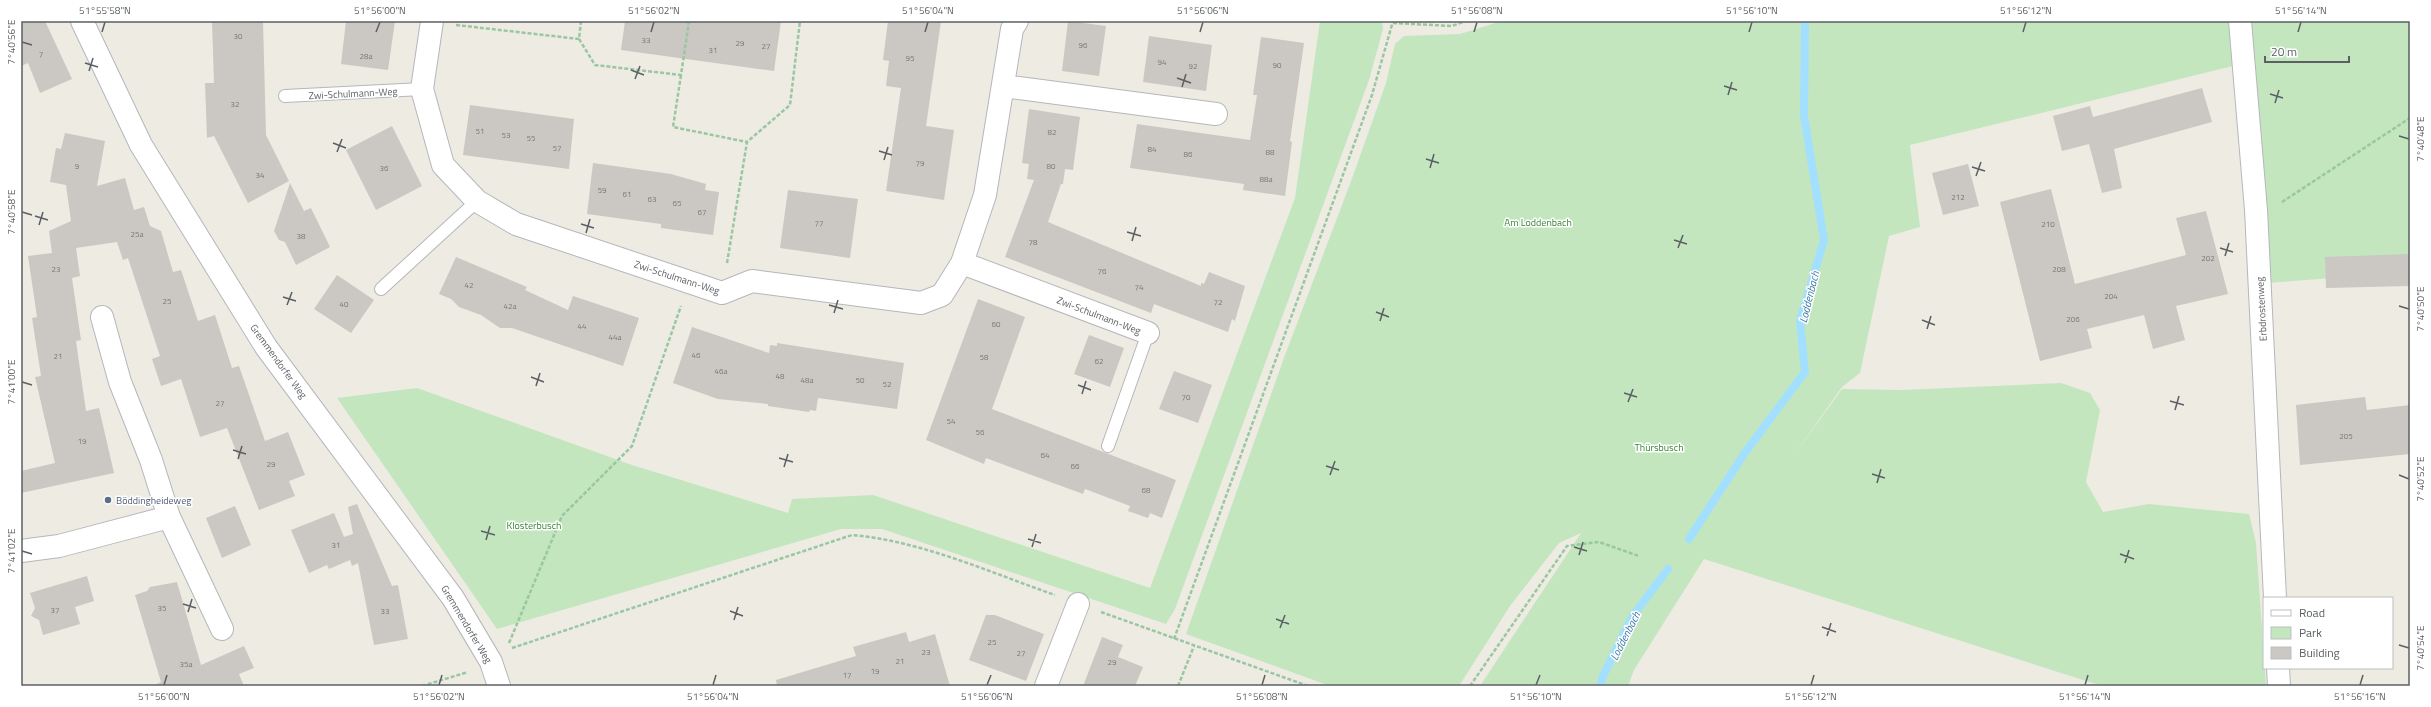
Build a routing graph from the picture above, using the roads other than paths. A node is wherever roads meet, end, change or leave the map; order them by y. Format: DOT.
graph roads {
  1 [pos="82,21"];
  2 [pos="1016,21"];
  3 [pos="2240,21"];
  4 [pos="432,22"];
  5 [pos="1003,86"];
  6 [pos="422,89"];
  7 [pos="284,96"];
  8 [pos="1216,114"];
  9 [pos="477,201"];
  10 [pos="962,263"];
  11 [pos="381,289"];
  12 [pos="102,317"];
  13 [pos="1148,333"];
  14 [pos="1108,446"];
  15 [pos="169,518"];
  16 [pos="21,551"];
  17 [pos="2275,597"];
  18 [pos="1078,604"];
  19 [pos="222,629"];
  20 [pos="2278,669"];
  21 [pos="498,686"];
  22 [pos="1046,686"];
  23 [pos="2279,686"];
  1 -- 21 [label="street, Gremmendorfer Weg"];
  2 -- 5 [label="street, Zwi-Schulmann-Weg"];
  3 -- 17 [label="street, Erbdrostenweg"];
  4 -- 6 [label="street, Zwi-Schulmann-Weg"];
  5 -- 8 [label="street"];
  5 -- 10 [label="street, Zwi-Schulmann-Weg"];
  6 -- 7 [label="lane, Zwi-Schulmann-Weg"];
  6 -- 9 [label="street, Zwi-Schulmann-Weg"];
  9 -- 10 [label="street, Zwi-Schulmann-Weg"];
  9 -- 11 [label="lane"];
  10 -- 13 [label="street, Zwi-Schulmann-Weg"];
  12 -- 15 [label="street"];
  13 -- 14 [label="lane, Zwi-Schulmann-Weg"];
  15 -- 16 [label="street"];
  15 -- 19 [label="street"];
  18 -- 22 [label="street"];
  20 -- 23 [label="street"];
}
